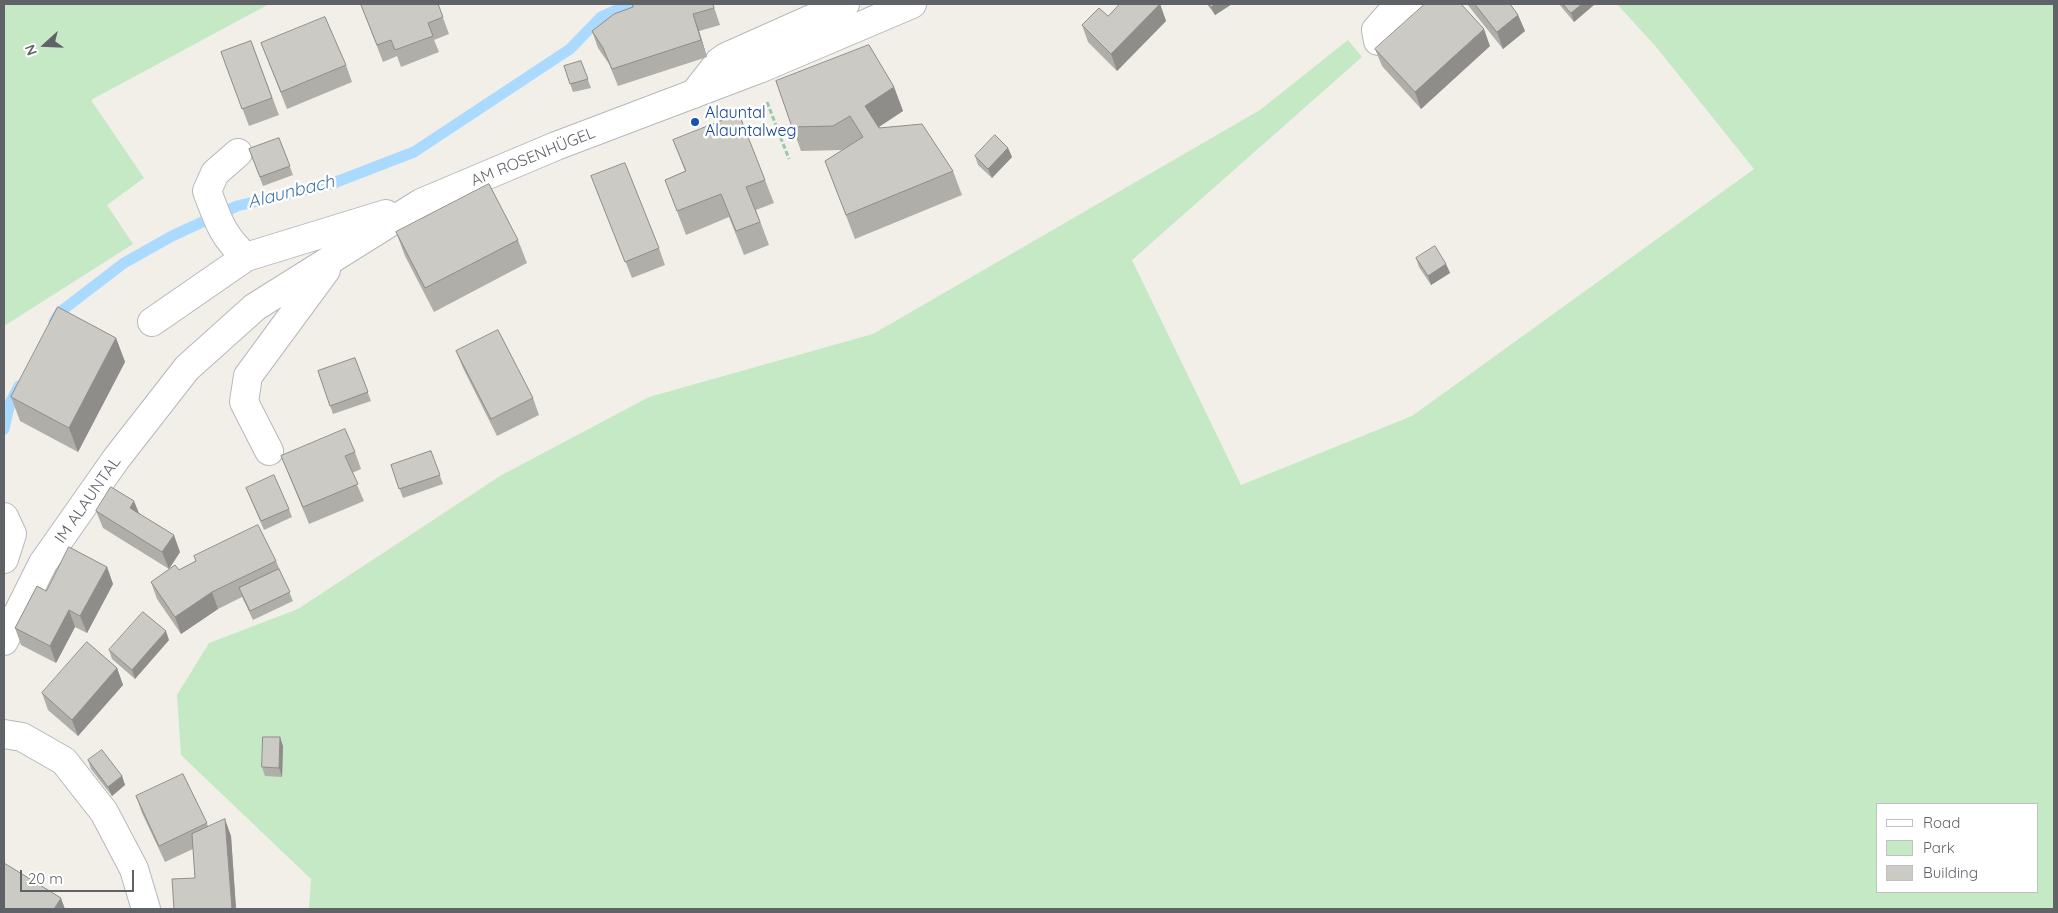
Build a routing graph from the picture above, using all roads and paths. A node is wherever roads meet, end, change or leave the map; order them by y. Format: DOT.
graph roads {
  1 [pos="845,4"];
  2 [pos="912,4"];
  3 [pos="1399,4"];
  4 [pos="1427,4"];
  5 [pos="694,94"];
  6 [pos="766,98"];
  7 [pos="238,153"];
  8 [pos="789,159"];
  9 [pos="421,203"];
  10 [pos="338,256"];
  11 [pos="246,257"];
  12 [pos="152,322"];
  13 [pos="187,368"];
  14 [pos="269,451"];
  15 [pos="4,517"];
  16 [pos="4,559"];
  17 [pos="4,641"];
  18 [pos="4,734"];
  19 [pos="146,909"];
  1 -- 5 [label="street"];
  2 -- 5 [label="street, AM ROSENHÜGEL"];
  3 -- 4 [label="street"];
  5 -- 9 [label="street, AM ROSENHÜGEL"];
  6 -- 8 [label="path"];
  7 -- 11 [label="street"];
  9 -- 10 [label="street, AM ROSENHÜGEL"];
  9 -- 11 [label="street"];
  10 -- 13 [label="street, AM ROSENHÜGEL"];
  10 -- 14 [label="street"];
  11 -- 12 [label="street"];
  13 -- 17 [label="street, IM ALAUNTAL"];
  15 -- 16 [label="street"];
  18 -- 19 [label="street"];
}
